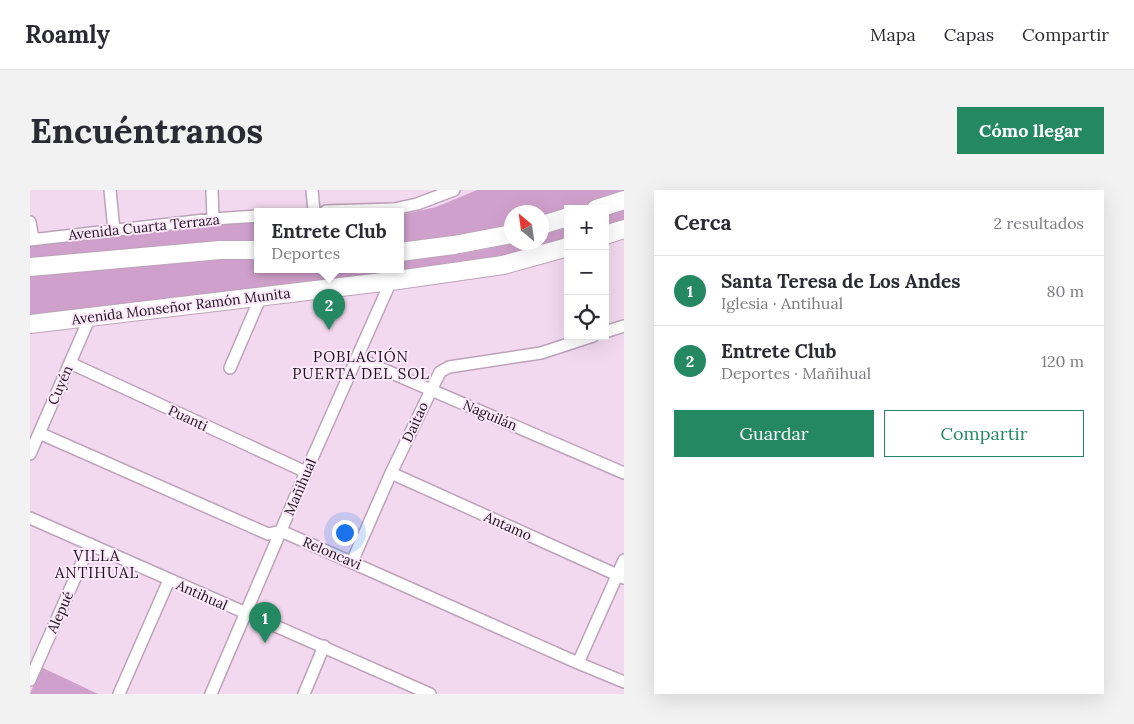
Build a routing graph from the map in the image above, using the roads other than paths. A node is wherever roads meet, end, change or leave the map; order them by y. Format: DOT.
graph roads {
  1 [pos="110,190"];
  2 [pos="212,190"];
  3 [pos="312,190"];
  4 [pos="454,190"];
  5 [pos="425,196"];
  6 [pos="624,200"];
  7 [pos="608,205"];
  8 [pos="314,208"];
  9 [pos="396,208"];
  10 [pos="254,216"];
  11 [pos="564,218"];
  12 [pos="213,219"];
  13 [pos="30,222"];
  14 [pos="549,223"];
  15 [pos="624,229"];
  16 [pos="114,230"];
  17 [pos="609,234"];
  18 [pos="504,236"];
  19 [pos="32,239"];
  20 [pos="564,248"];
  21 [pos="254,250"];
  22 [pos="404,252"];
  23 [pos="30,267"];
  24 [pos="391,281"];
  25 [pos="262,296"];
  26 [pos="90,317"];
  27 [pos="30,324"];
  28 [pos="624,326"];
  29 [pos="609,331"];
  30 [pos="581,340"];
  31 [pos="357,358"];
  32 [pos="70,363"];
  33 [pos="230,368"];
  34 [pos="430,390"];
  35 [pos="39,433"];
  36 [pos="30,454"];
  37 [pos="306,472"];
  38 [pos="391,473"];
  39 [pos="624,473"];
  40 [pos="30,518"];
  41 [pos="281,531"];
  42 [pos="90,544"];
  43 [pos="624,560"];
  44 [pos="352,562"];
  45 [pos="621,576"];
  46 [pos="169,580"];
  47 [pos="246,614"];
  48 [pos="324,646"];
  49 [pos="578,663"];
  50 [pos="30,680"];
  51 [pos="404,682"];
  52 [pos="624,682"];
  53 [pos="119,694"];
  54 [pos="212,694"];
  55 [pos="304,694"];
  56 [pos="399,694"];
  57 [pos="430,694"];
  1 -- 16 [label="street"];
  2 -- 12 [label="street"];
  3 -- 8 [label="street"];
  4 -- 5 [label="street"];
  5 -- 9 [label="street"];
  6 -- 7 [label="main road"];
  10 -- 12 [label="street, Avenida Cuarta Terraza"];
  11 -- 14 [label="main road"];
  12 -- 16 [label="street, Avenida Cuarta Terraza"];
  13 -- 19 [label="street"];
  15 -- 17 [label="main road"];
  16 -- 19 [label="street, Avenida Cuarta Terraza"];
  18 -- 22 [label="main road"];
  20 -- 24 [label="main road, Avenida Monseñor Ramón Munita"];
  21 -- 23 [label="main road"];
  24 -- 25 [label="main road, Avenida Monseñor Ramón Munita"];
  24 -- 31 [label="street, Mañihual"];
  25 -- 26 [label="main road, Avenida Monseñor Ramón Munita"];
  25 -- 33 [label="street"];
  26 -- 27 [label="main road, Avenida Monseñor Ramón Munita"];
  26 -- 32 [label="street, Cuyén"];
  28 -- 29 [label="street"];
  30 -- 34 [label="street, Daitao"];
  31 -- 34 [label="street, Naguilán"];
  31 -- 37 [label="street, Mañihual"];
  32 -- 35 [label="street, Cuyén"];
  32 -- 37 [label="street, Puanti"];
  34 -- 38 [label="street, Daitao"];
  34 -- 39 [label="street, Naguilán"];
  35 -- 36 [label="street, Cuyén"];
  35 -- 41 [label="street, Reloncavi"];
  37 -- 41 [label="street, Mañihual"];
  38 -- 44 [label="street, Daitao"];
  38 -- 45 [label="street, Antamo"];
  40 -- 42 [label="street, Antihual"];
  41 -- 44 [label="street, Reloncavi"];
  41 -- 47 [label="street, Mañihual"];
  42 -- 46 [label="street, Antihual"];
  42 -- 50 [label="street, Alepué"];
  43 -- 45 [label="street"];
  44 -- 49 [label="street, Reloncavi"];
  45 -- 49 [label="street"];
  46 -- 47 [label="street, Antihual"];
  46 -- 53 [label="street"];
  47 -- 48 [label="street, Antihual"];
  47 -- 54 [label="street, Mañihual"];
  48 -- 51 [label="street, Antihual"];
  48 -- 55 [label="street"];
  49 -- 52 [label="street, Reloncavi"];
  51 -- 56 [label="street"];
  51 -- 57 [label="street, Antihual"];
}
